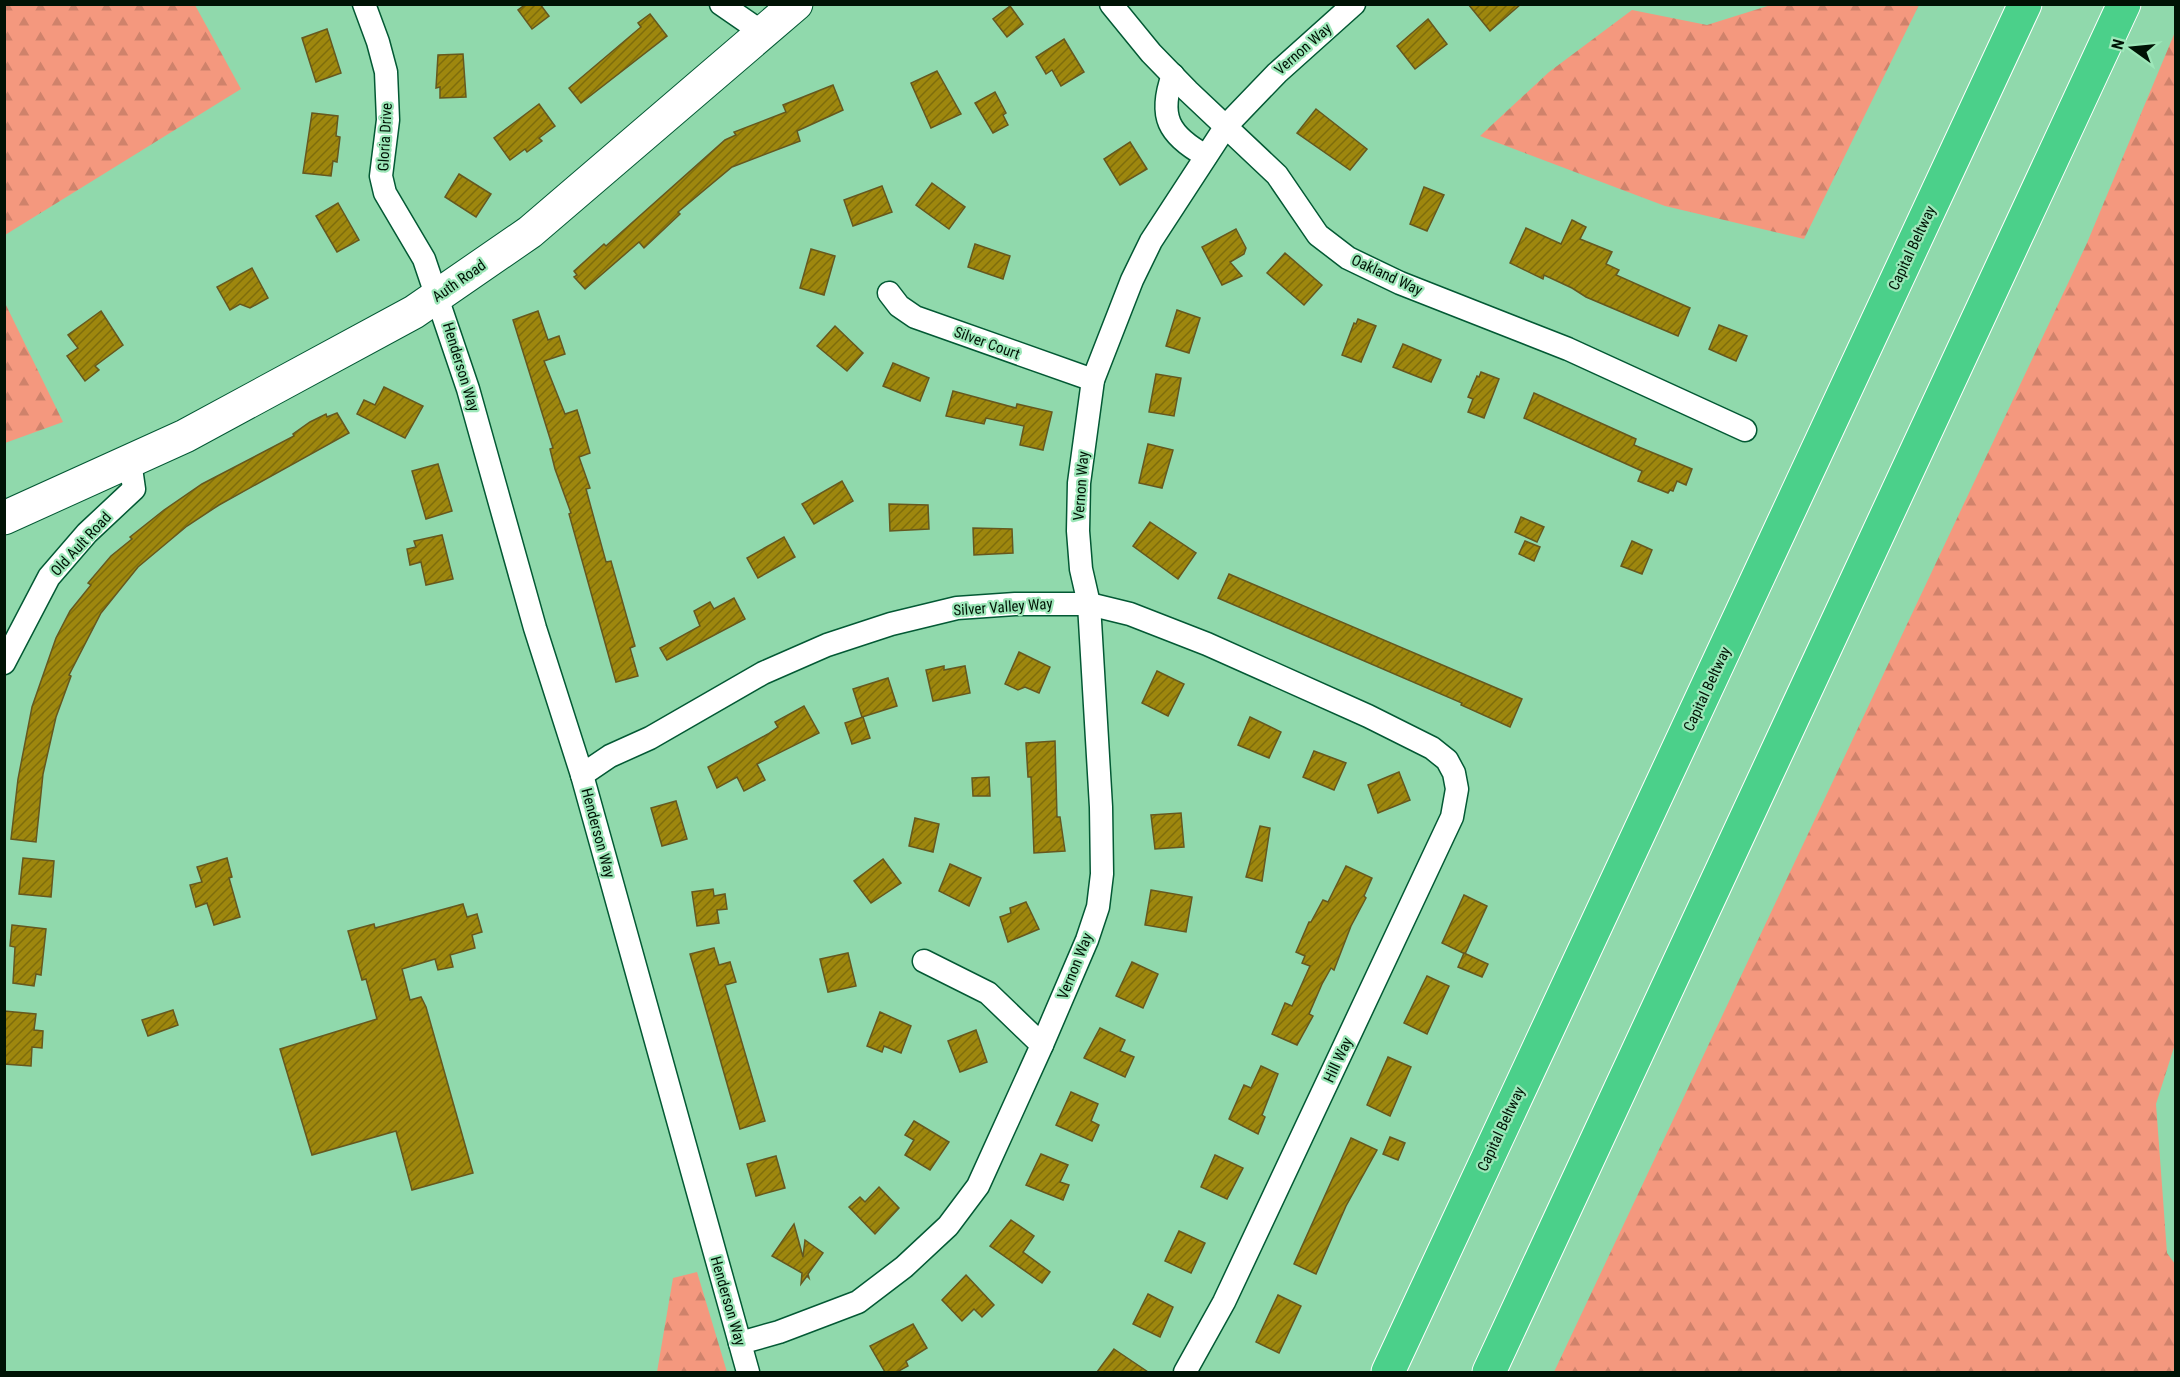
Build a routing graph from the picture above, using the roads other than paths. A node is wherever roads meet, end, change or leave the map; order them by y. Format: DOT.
graph roads {
  1 [pos="364,4"];
  2 [pos="721,4"];
  3 [pos="796,4"];
  4 [pos="1112,4"];
  5 [pos="1354,4"];
  6 [pos="2025,4"];
  7 [pos="2124,4"];
  8 [pos="763,33"];
  9 [pos="1173,75"];
  10 [pos="1226,126"];
  11 [pos="1206,156"];
  12 [pos="889,293"];
  13 [pos="439,296"];
  14 [pos="1094,381"];
  15 [pos="1745,430"];
  16 [pos="130,461"];
  17 [pos="75,485"];
  18 [pos="4,494"];
  19 [pos="4,518"];
  20 [pos="1089,604"];
  21 [pos="4,663"];
  22 [pos="1432,748"];
  23 [pos="582,775"];
  24 [pos="924,961"];
  25 [pos="1042,1045"];
  26 [pos="1562,1216"];
  27 [pos="740,1343"];
  28 [pos="748,1372"];
  29 [pos="1185,1372"];
  30 [pos="1388,1372"];
  31 [pos="1489,1372"];
  32 [pos="1505,1372"];
  1 -- 13 [label="street, Gloria Drive"];
  2 -- 8 [label="street"];
  3 -- 8 [label="main road, Auth Road"];
  4 -- 9 [label="street, Oakland Way"];
  5 -- 10 [label="street, Vernon Way"];
  6 -- 30 [label="highway, Capital Beltway"];
  7 -- 26 [label="highway"];
  8 -- 13 [label="main road, Auth Road"];
  9 -- 10 [label="street, Oakland Way"];
  9 -- 11 [label="street"];
  10 -- 11 [label="street, Vernon Way"];
  10 -- 15 [label="street, Oakland Way"];
  11 -- 14 [label="street, Vernon Way"];
  12 -- 14 [label="street, Silver Court"];
  13 -- 16 [label="main road, Auth Road"];
  13 -- 23 [label="street, Henderson Way"];
  14 -- 20 [label="street, Vernon Way"];
  16 -- 17 [label="main road, Auth Road"];
  16 -- 21 [label="street, Old Ault Road"];
  17 -- 18 [label="main road, Auth Road"];
  17 -- 19 [label="main road, Auth Road"];
  20 -- 22 [label="street, Silver Valley Way"];
  20 -- 23 [label="street, Silver Valley Way"];
  20 -- 25 [label="street, Vernon Way"];
  22 -- 29 [label="street, Hill Way"];
  23 -- 27 [label="street, Henderson Way"];
  24 -- 25 [label="street"];
  25 -- 27 [label="street, Vernon Way"];
  26 -- 31 [label="highway"];
  26 -- 32 [label="highway"];
  27 -- 28 [label="street, Henderson Way"];
}
